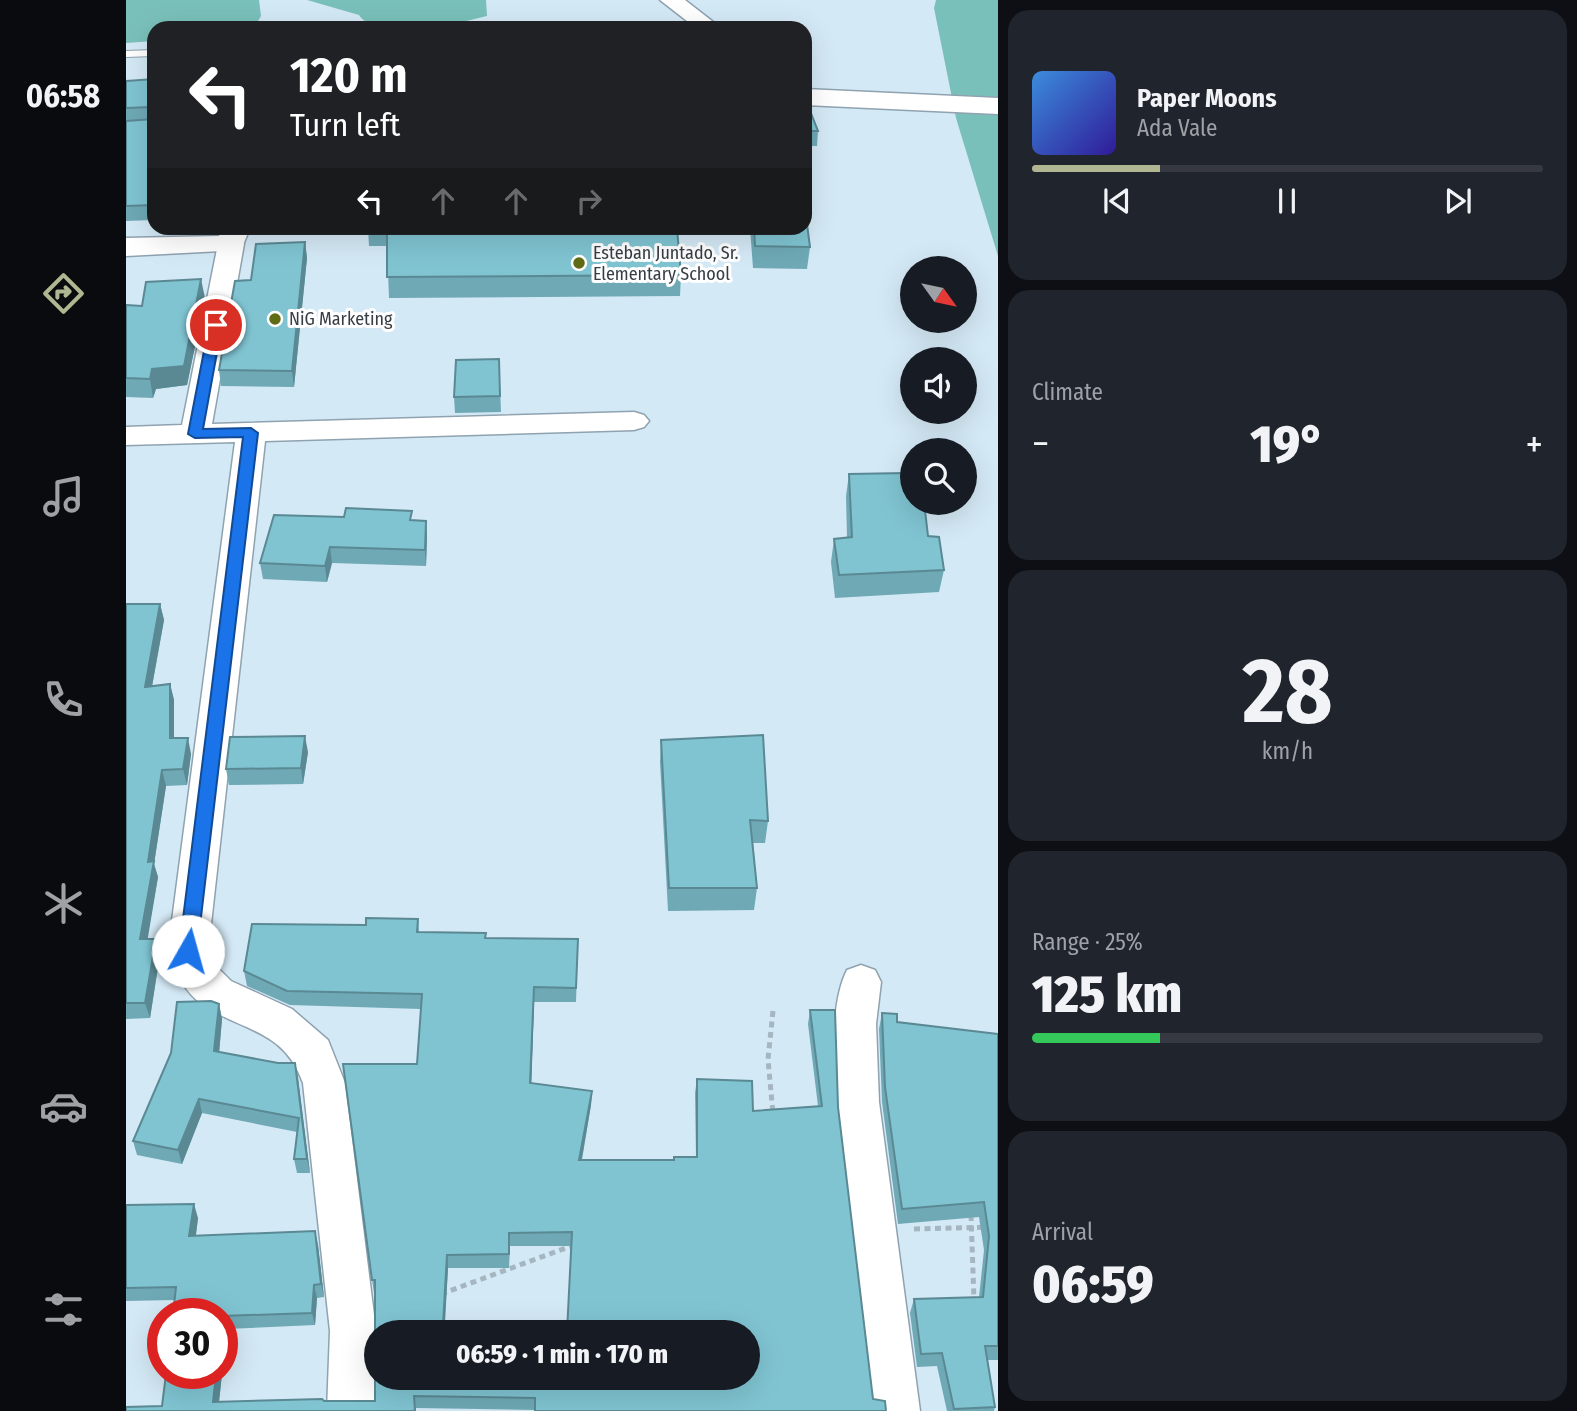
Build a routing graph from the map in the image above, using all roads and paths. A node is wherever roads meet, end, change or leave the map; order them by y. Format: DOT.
graph roads {
  1 [pos="671,0"];
  2 [pos="700,21"];
  3 [pos="147,53"];
  4 [pos="126,54"];
  5 [pos="812,97"];
  6 [pos="998,106"];
  7 [pos="234,236"];
  8 [pos="126,247"];
  9 [pos="634,421"];
  10 [pos="251,433"];
  11 [pos="195,434"];
  12 [pos="126,436"];
  13 [pos="861,982"];
  14 [pos="773,1011"];
  15 [pos="775,1125"];
  16 [pos="968,1201"];
  17 [pos="973,1227"];
  18 [pos="998,1227"];
  19 [pos="875,1232"];
  20 [pos="579,1245"];
  21 [pos="429,1299"];
  22 [pos="974,1306"];
  23 [pos="351,1411"];
  24 [pos="896,1411"];
  1 -- 2 [label="street"];
  3 -- 4 [label="lane"];
  5 -- 6 [label="street"];
  7 -- 8 [label="street"];
  7 -- 11 [label="street"];
  9 -- 10 [label="street"];
  10 -- 11 [label="street"];
  10 -- 23 [label="street"];
  11 -- 12 [label="street"];
  13 -- 19 [label="street"];
  14 -- 15 [label="path"];
  16 -- 17 [label="path"];
  17 -- 18 [label="path"];
  17 -- 19 [label="path"];
  17 -- 22 [label="path"];
  19 -- 24 [label="street"];
  20 -- 21 [label="path"];
}
